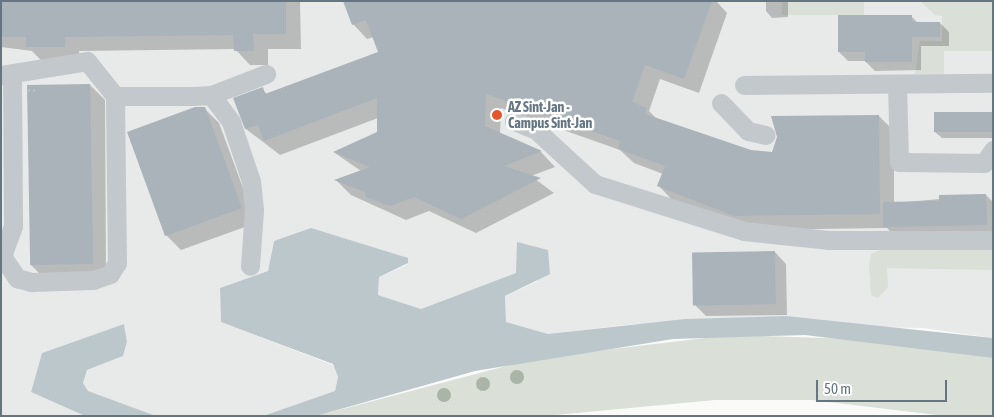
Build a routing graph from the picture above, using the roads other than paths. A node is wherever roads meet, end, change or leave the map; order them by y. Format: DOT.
graph roads {
  1 [pos="266,74"];
  2 [pos="7,75"];
  3 [pos="993,83"];
  4 [pos="897,84"];
  5 [pos="744,85"];
  6 [pos="211,95"];
  7 [pos="115,96"];
  8 [pos="721,103"];
  9 [pos="514,121"];
  10 [pos="766,135"];
  11 [pos="993,150"];
  12 [pos="993,240"];
  13 [pos="250,266"];
  1 -- 6 [label="lane"];
  2 -- 7 [label="lane"];
  2 -- 7 [label="lane"];
  3 -- 4 [label="lane"];
  4 -- 5 [label="lane"];
  4 -- 11 [label="lane"];
  6 -- 7 [label="lane"];
  6 -- 13 [label="lane"];
  8 -- 10 [label="lane"];
  9 -- 12 [label="lane"];
}
